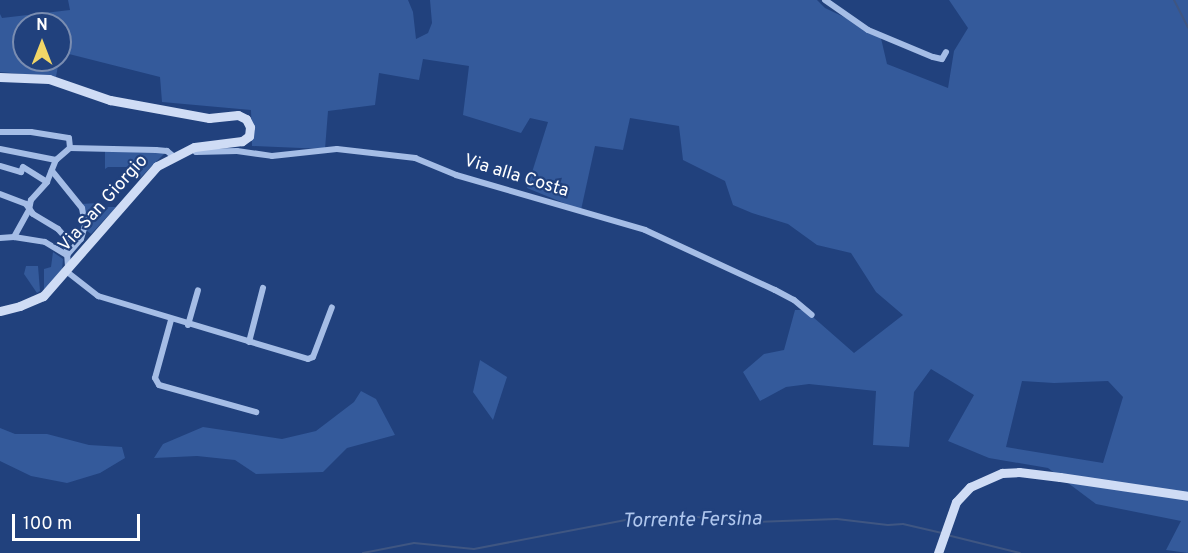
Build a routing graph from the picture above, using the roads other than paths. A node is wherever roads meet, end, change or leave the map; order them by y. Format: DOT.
graph roads {
  1 [pos="825,0"];
  2 [pos="946,52"];
  3 [pos="0,77"];
  4 [pos="0,132"];
  5 [pos="194,147"];
  6 [pos="70,148"];
  7 [pos="0,149"];
  8 [pos="173,156"];
  9 [pos="56,160"];
  10 [pos="0,166"];
  11 [pos="52,171"];
  12 [pos="47,182"];
  13 [pos="0,194"];
  14 [pos="29,210"];
  15 [pos="14,237"];
  16 [pos="0,238"];
  17 [pos="67,255"];
  18 [pos="67,270"];
  19 [pos="263,288"];
  20 [pos="198,290"];
  21 [pos="332,307"];
  22 [pos="0,311"];
  23 [pos="812,315"];
  24 [pos="171,320"];
  25 [pos="188,325"];
  26 [pos="249,342"];
  27 [pos="256,412"];
  28 [pos="1188,495"];
  29 [pos="938,553"];
  1 -- 2 [label="street"];
  3 -- 5 [label="street, Via San Giorgio"];
  4 -- 6 [label="street"];
  5 -- 8 [label="street, Via San Giorgio"];
  5 -- 23 [label="street, Via alla Costa"];
  6 -- 8 [label="street"];
  6 -- 9 [label="street"];
  7 -- 9 [label="street"];
  8 -- 18 [label="street, Via San Giorgio"];
  9 -- 11 [label="street"];
  10 -- 12 [label="street"];
  11 -- 12 [label="street"];
  11 -- 17 [label="street"];
  12 -- 14 [label="street"];
  13 -- 14 [label="street"];
  14 -- 15 [label="street"];
  14 -- 17 [label="street"];
  15 -- 16 [label="street"];
  15 -- 17 [label="street"];
  17 -- 18 [label="street"];
  18 -- 22 [label="street, Via San Giorgio"];
  18 -- 24 [label="street"];
  19 -- 26 [label="street"];
  20 -- 25 [label="street"];
  21 -- 26 [label="street"];
  24 -- 25 [label="street"];
  24 -- 27 [label="street"];
  25 -- 26 [label="street"];
  28 -- 29 [label="street"];
}
